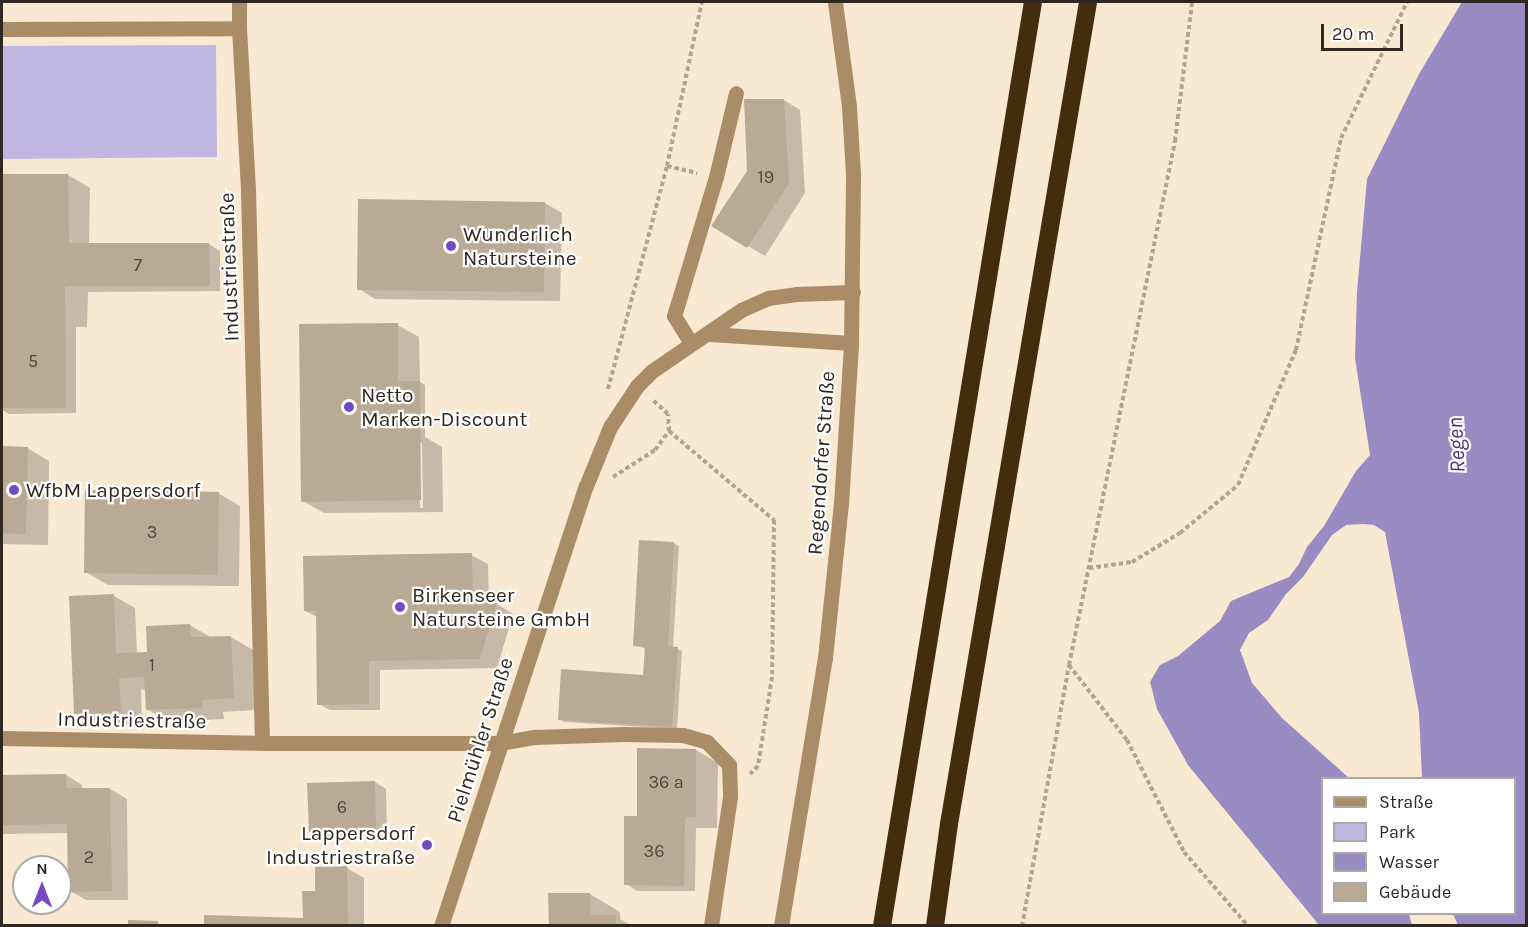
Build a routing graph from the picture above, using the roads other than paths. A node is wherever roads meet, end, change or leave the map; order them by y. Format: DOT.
graph roads {
  1 [pos="239,2"];
  2 [pos="835,2"];
  3 [pos="1033,2"];
  4 [pos="1088,2"];
  5 [pos="239,28"];
  6 [pos="2,29"];
  7 [pos="736,93"];
  8 [pos="853,292"];
  9 [pos="710,334"];
  10 [pos="691,343"];
  11 [pos="851,343"];
  12 [pos="2,738"];
  13 [pos="500,742"];
  14 [pos="262,744"];
  15 [pos="441,926"];
  16 [pos="711,926"];
  17 [pos="781,926"];
  18 [pos="882,926"];
  19 [pos="935,926"];
  1 -- 5 [label="street, Industriestraße"];
  2 -- 8 [label="street, Regendorfer Straße"];
  3 -- 18 [label="highway"];
  4 -- 19 [label="highway"];
  5 -- 6 [label="street"];
  5 -- 14 [label="street, Industriestraße"];
  7 -- 10 [label="street"];
  8 -- 9 [label="street, Pielmühler Straße"];
  8 -- 11 [label="street, Regendorfer Straße"];
  9 -- 10 [label="street, Pielmühler Straße"];
  9 -- 11 [label="street, Pielmühler Straße"];
  10 -- 13 [label="street, Pielmühler Straße"];
  11 -- 17 [label="street, Regendorfer Straße"];
  12 -- 14 [label="street, Industriestraße"];
  13 -- 14 [label="street, Industriestraße"];
  13 -- 15 [label="street, Pielmühler Straße"];
  13 -- 16 [label="street, Industriestraße"];
}
